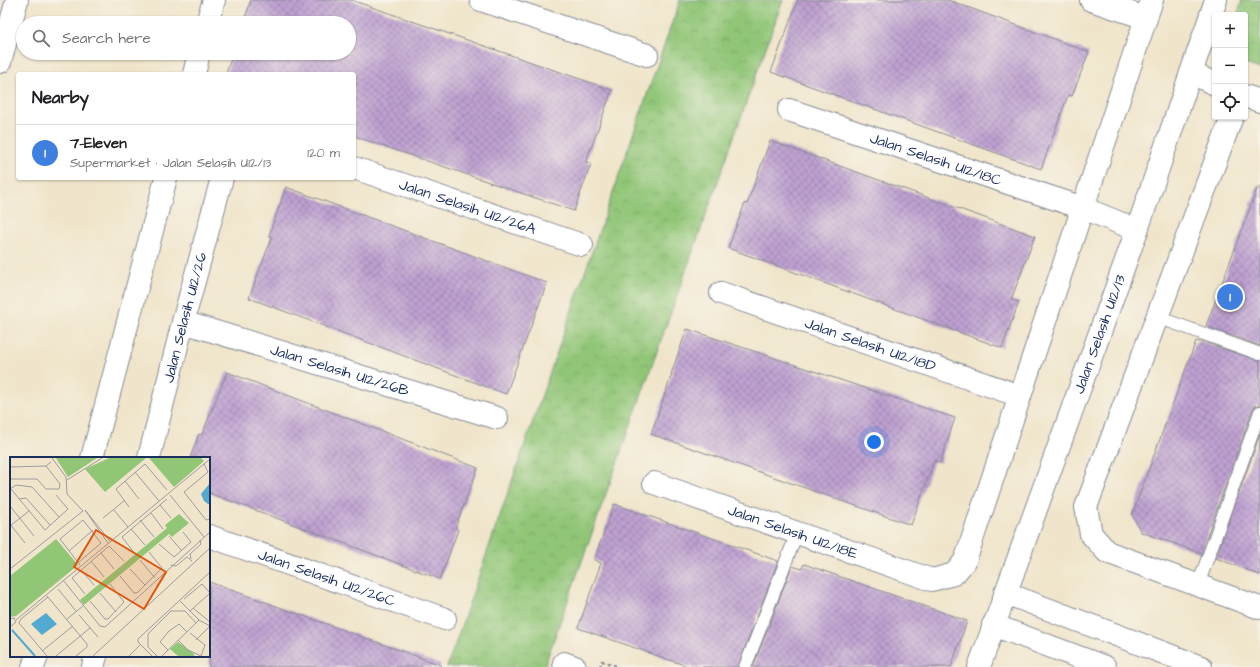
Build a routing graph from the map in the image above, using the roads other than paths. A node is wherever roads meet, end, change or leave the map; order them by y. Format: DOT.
graph roads {
  1 [pos="17,0"];
  2 [pos="214,0"];
  3 [pos="481,0"];
  4 [pos="1091,0"];
  5 [pos="1216,0"];
  6 [pos="1149,9"];
  7 [pos="209,16"];
  8 [pos="648,55"];
  9 [pos="197,60"];
  10 [pos="0,62"];
  11 [pos="194,72"];
  12 [pos="1191,74"];
  13 [pos="1212,83"];
  14 [pos="1248,97"];
  15 [pos="1260,101"];
  16 [pos="789,110"];
  17 [pos="1231,120"];
  18 [pos="356,169"];
  19 [pos="165,180"];
  20 [pos="221,180"];
  21 [pos="1083,208"];
  22 [pos="1137,230"];
  23 [pos="582,245"];
  24 [pos="721,293"];
  25 [pos="1157,317"];
  26 [pos="183,322"];
  27 [pos="1260,354"];
  28 [pos="1020,396"];
  29 [pos="1260,412"];
  30 [pos="497,418"];
  31 [pos="92,457"];
  32 [pos="149,457"];
  33 [pos="654,483"];
  34 [pos="797,533"];
  35 [pos="210,536"];
  36 [pos="1198,585"];
  37 [pos="1004,593"];
  38 [pos="1260,608"];
  39 [pos="445,619"];
  40 [pos="993,625"];
  41 [pos="36,657"];
  42 [pos="96,657"];
  43 [pos="33,667"];
  44 [pos="93,667"];
  45 [pos="745,667"];
  46 [pos="979,667"];
  47 [pos="1105,667"];
  48 [pos="1200,667"];
  1 -- 10 [label="main road"];
  2 -- 7 [label="main road"];
  3 -- 8 [label="main road"];
  4 -- 6 [label="main road"];
  5 -- 12 [label="main road, Jalan Selasih U12/13"];
  6 -- 21 [label="main road"];
  9 -- 11 [label="main road"];
  12 -- 13 [label="main road"];
  12 -- 22 [label="main road, Jalan Selasih U12/13"];
  14 -- 15 [label="main road"];
  16 -- 21 [label="main road, Jalan Selasih U12/18C"];
  17 -- 25 [label="main road"];
  18 -- 23 [label="main road, Jalan Selasih U12/26A"];
  19 -- 31 [label="main road"];
  20 -- 26 [label="main road, Jalan Selasih U12/26"];
  21 -- 22 [label="main road, Jalan Selasih U12/18C"];
  21 -- 28 [label="main road"];
  22 -- 37 [label="main road, Jalan Selasih U12/13"];
  24 -- 28 [label="main road, Jalan Selasih U12/18D"];
  25 -- 27 [label="lane"];
  25 -- 36 [label="main road"];
  26 -- 30 [label="main road, Jalan Selasih U12/26B"];
  26 -- 32 [label="main road, Jalan Selasih U12/26"];
  28 -- 34 [label="main road, Jalan Selasih U12/18E"];
  29 -- 36 [label="lane"];
  33 -- 34 [label="main road, Jalan Selasih U12/18E"];
  34 -- 45 [label="lane"];
  35 -- 39 [label="main road, Jalan Selasih U12/26C"];
  36 -- 38 [label="main road"];
  37 -- 40 [label="main road, Jalan Selasih U12/13"];
  37 -- 48 [label="main road"];
  40 -- 46 [label="main road, Jalan Selasih U12/13"];
  40 -- 47 [label="main road"];
  41 -- 43 [label="main road"];
  42 -- 44 [label="main road"];
}
